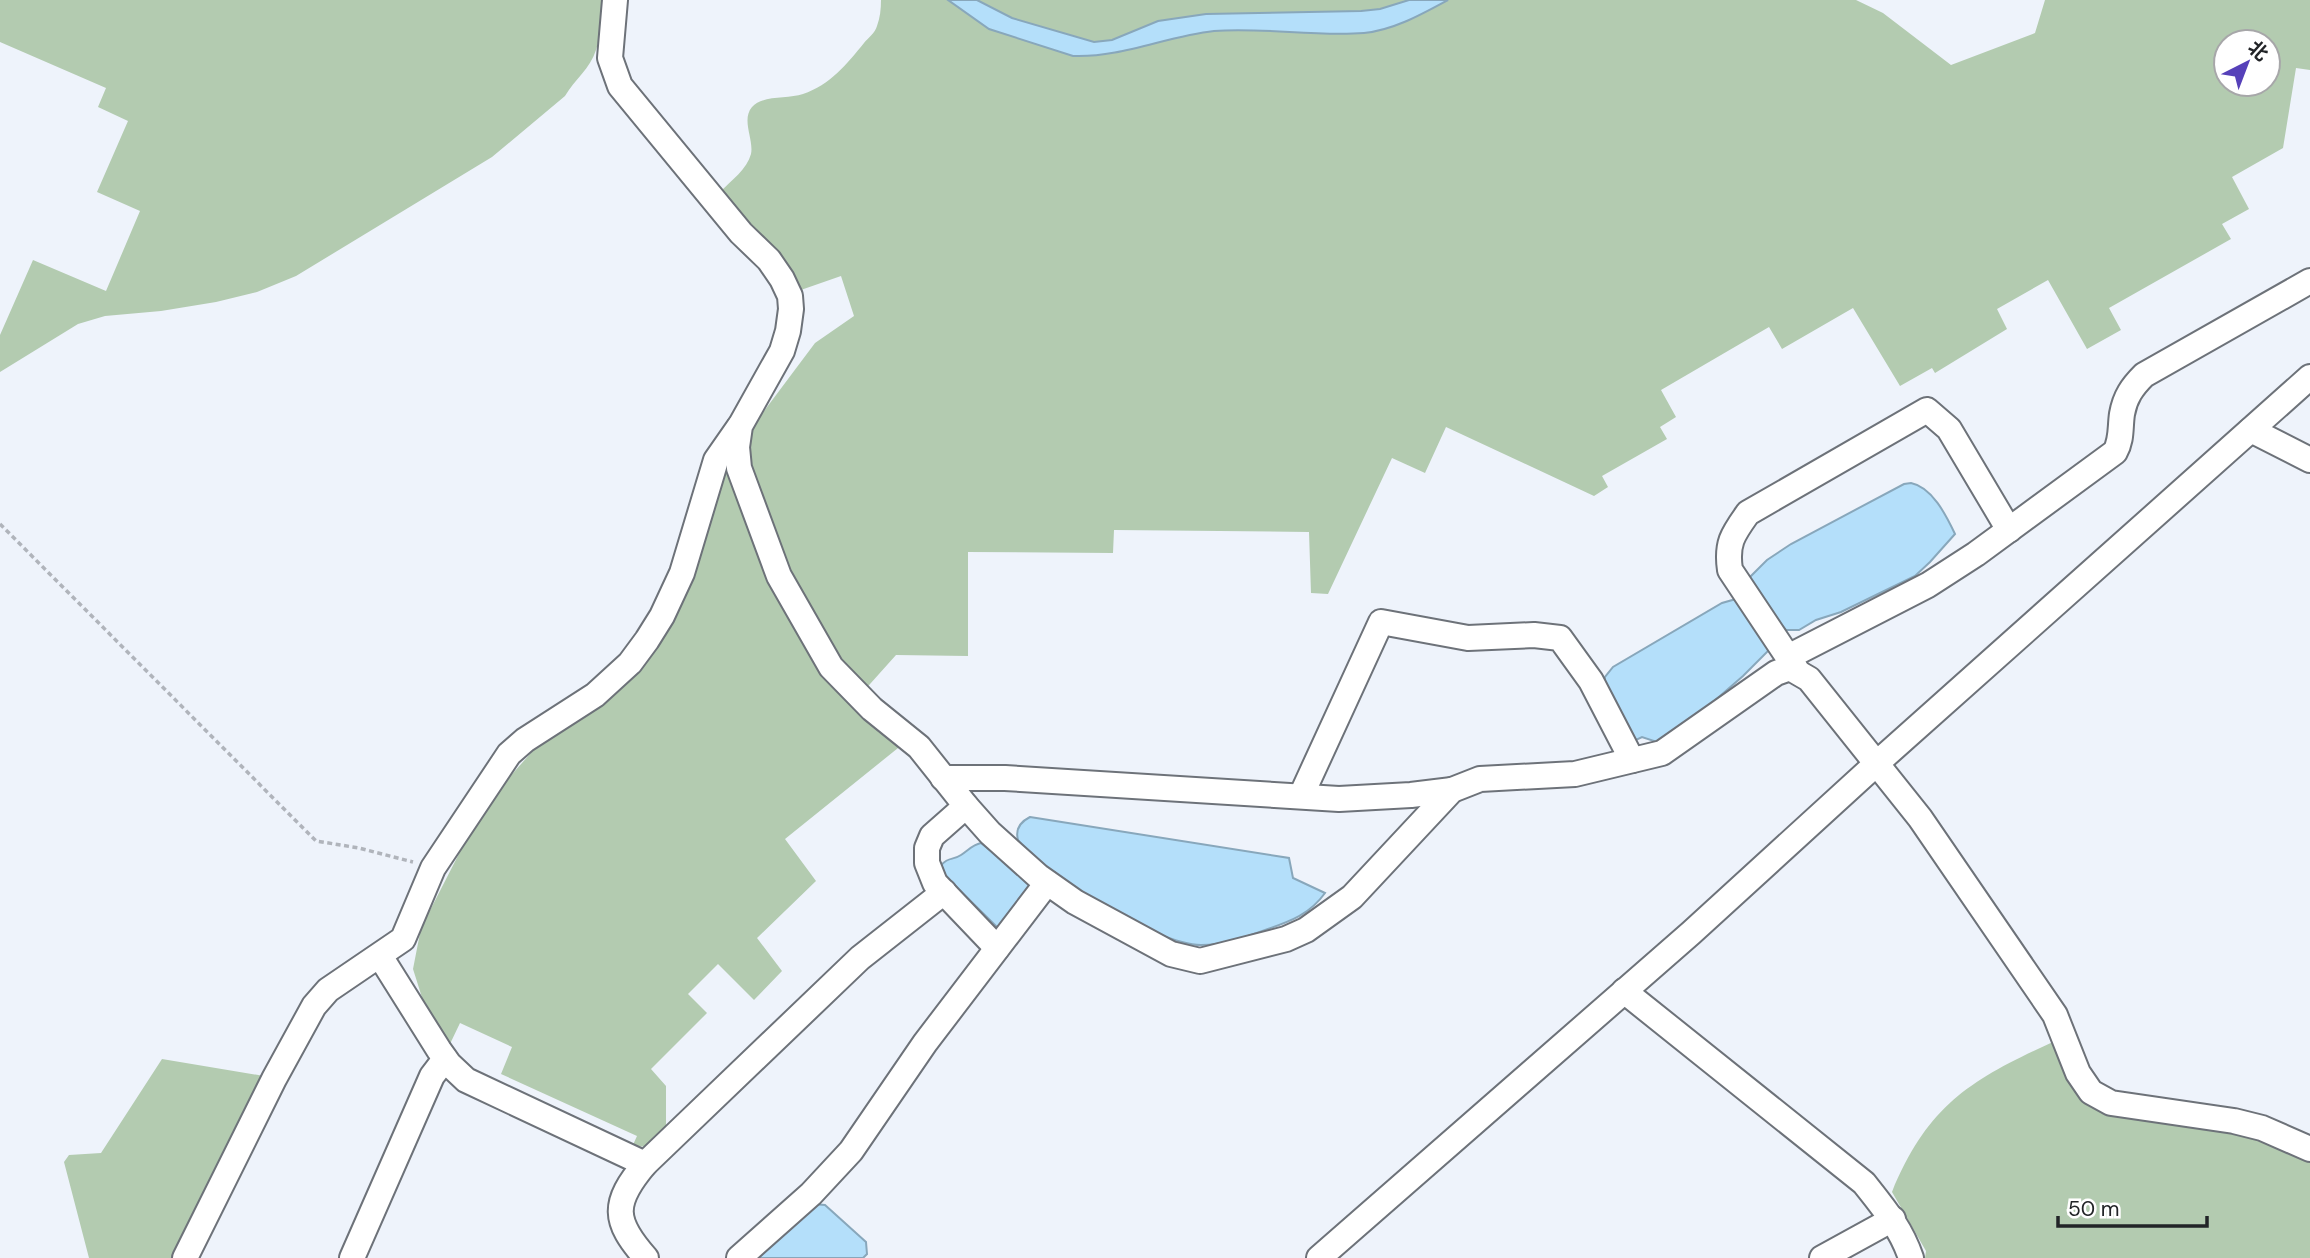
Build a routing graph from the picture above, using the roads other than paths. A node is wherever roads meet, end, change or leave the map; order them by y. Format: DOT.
graph roads {
  1 [pos="615,0"];
  2 [pos="2310,281"];
  3 [pos="2310,377"];
  4 [pos="740,426"];
  5 [pos="2251,430"];
  6 [pos="2310,460"];
  7 [pos="2009,530"];
  8 [pos="1792,664"];
  9 [pos="1632,760"];
  10 [pos="1877,763"];
  11 [pos="943,778"];
  12 [pos="1452,790"];
  13 [pos="1301,796"];
  14 [pos="965,806"];
  15 [pos="1047,883"];
  16 [pos="944,892"];
  17 [pos="997,948"];
  18 [pos="380,956"];
  19 [pos="1624,991"];
  20 [pos="445,1059"];
  21 [pos="2310,1149"];
  22 [pos="645,1164"];
  23 [pos="1893,1219"];
  24 [pos="185,1258"];
  25 [pos="352,1258"];
  26 [pos="646,1258"];
  27 [pos="739,1258"];
  28 [pos="1319,1258"];
  29 [pos="1822,1258"];
  30 [pos="1911,1258"];
  1 -- 4 [label="street"];
  2 -- 7 [label="street"];
  3 -- 5 [label="street"];
  4 -- 11 [label="street"];
  4 -- 18 [label="street"];
  5 -- 6 [label="street"];
  5 -- 10 [label="street"];
  7 -- 8 [label="street"];
  7 -- 8 [label="street"];
  8 -- 9 [label="street"];
  8 -- 10 [label="street"];
  9 -- 12 [label="street"];
  9 -- 13 [label="street"];
  10 -- 19 [label="street"];
  10 -- 21 [label="street"];
  11 -- 13 [label="street"];
  11 -- 14 [label="street"];
  12 -- 13 [label="street"];
  12 -- 15 [label="street"];
  14 -- 15 [label="street"];
  14 -- 16 [label="street"];
  15 -- 17 [label="street"];
  16 -- 17 [label="street"];
  16 -- 22 [label="street"];
  17 -- 27 [label="street"];
  18 -- 20 [label="street"];
  18 -- 24 [label="street"];
  19 -- 23 [label="street"];
  19 -- 28 [label="street"];
  20 -- 22 [label="street"];
  20 -- 25 [label="street"];
  22 -- 26 [label="street"];
  23 -- 29 [label="street"];
  23 -- 30 [label="street"];
}
